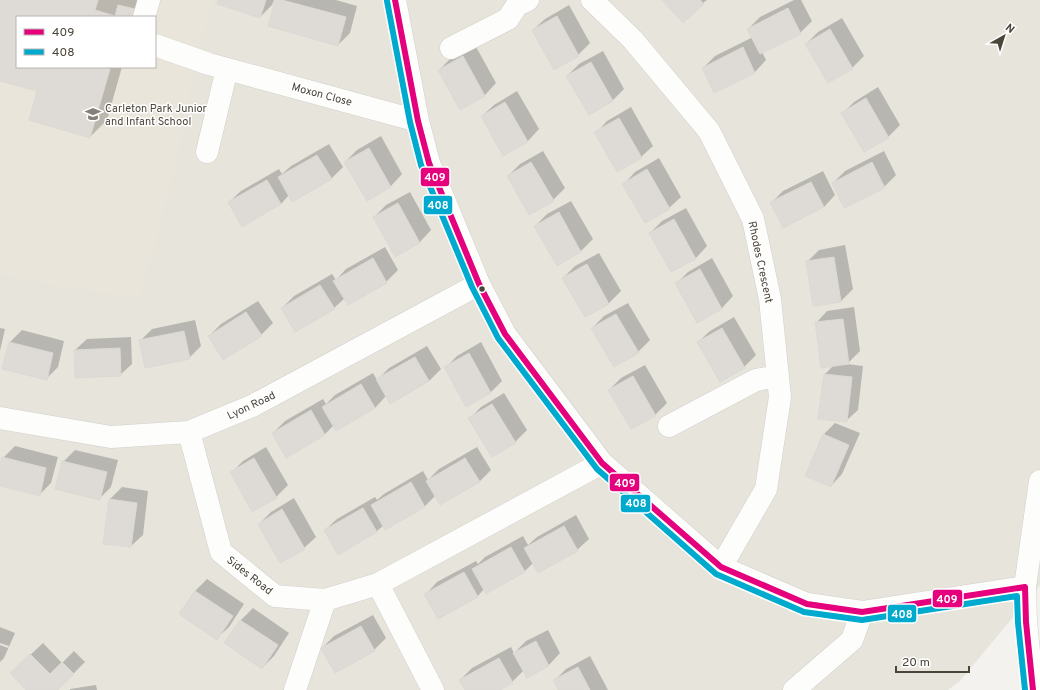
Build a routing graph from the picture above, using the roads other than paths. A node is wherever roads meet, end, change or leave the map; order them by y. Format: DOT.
graph roads {
  1 [pos="148,0"];
  2 [pos="395,0"];
  3 [pos="528,0"];
  4 [pos="592,0"];
  5 [pos="144,16"];
  6 [pos="156,45"];
  7 [pos="451,48"];
  8 [pos="218,66"];
  9 [pos="418,121"];
  10 [pos="206,152"];
  11 [pos="479,284"];
  12 [pos="778,376"];
  13 [pos="0,418"];
  14 [pos="669,426"];
  15 [pos="189,432"];
  16 [pos="602,463"];
  17 [pos="1040,481"];
  18 [pos="722,566"];
  19 [pos="378,584"];
  20 [pos="1024,587"];
  21 [pos="325,600"];
  22 [pos="862,612"];
  23 [pos="295,690"];
  24 [pos="433,690"];
  25 [pos="794,690"];
  26 [pos="1033,690"];
  1 -- 5 [label="street"];
  2 -- 9 [label="street"];
  3 -- 7 [label="street"];
  4 -- 12 [label="street, Rhodes Crescent"];
  6 -- 8 [label="street, Moxon Close"];
  8 -- 9 [label="street, Moxon Close"];
  8 -- 10 [label="street"];
  9 -- 11 [label="street"];
  11 -- 15 [label="street, Lyon Road"];
  11 -- 16 [label="street"];
  12 -- 14 [label="street"];
  12 -- 18 [label="street, Rhodes Crescent"];
  13 -- 15 [label="street, Lyon Road"];
  15 -- 21 [label="street, Sides Road"];
  16 -- 18 [label="street"];
  16 -- 19 [label="street, Sides Road"];
  17 -- 20 [label="street"];
  18 -- 22 [label="street"];
  19 -- 21 [label="street, Sides Road"];
  19 -- 24 [label="street"];
  20 -- 22 [label="street"];
  20 -- 26 [label="street"];
  21 -- 23 [label="street"];
  22 -- 25 [label="street"];
}
